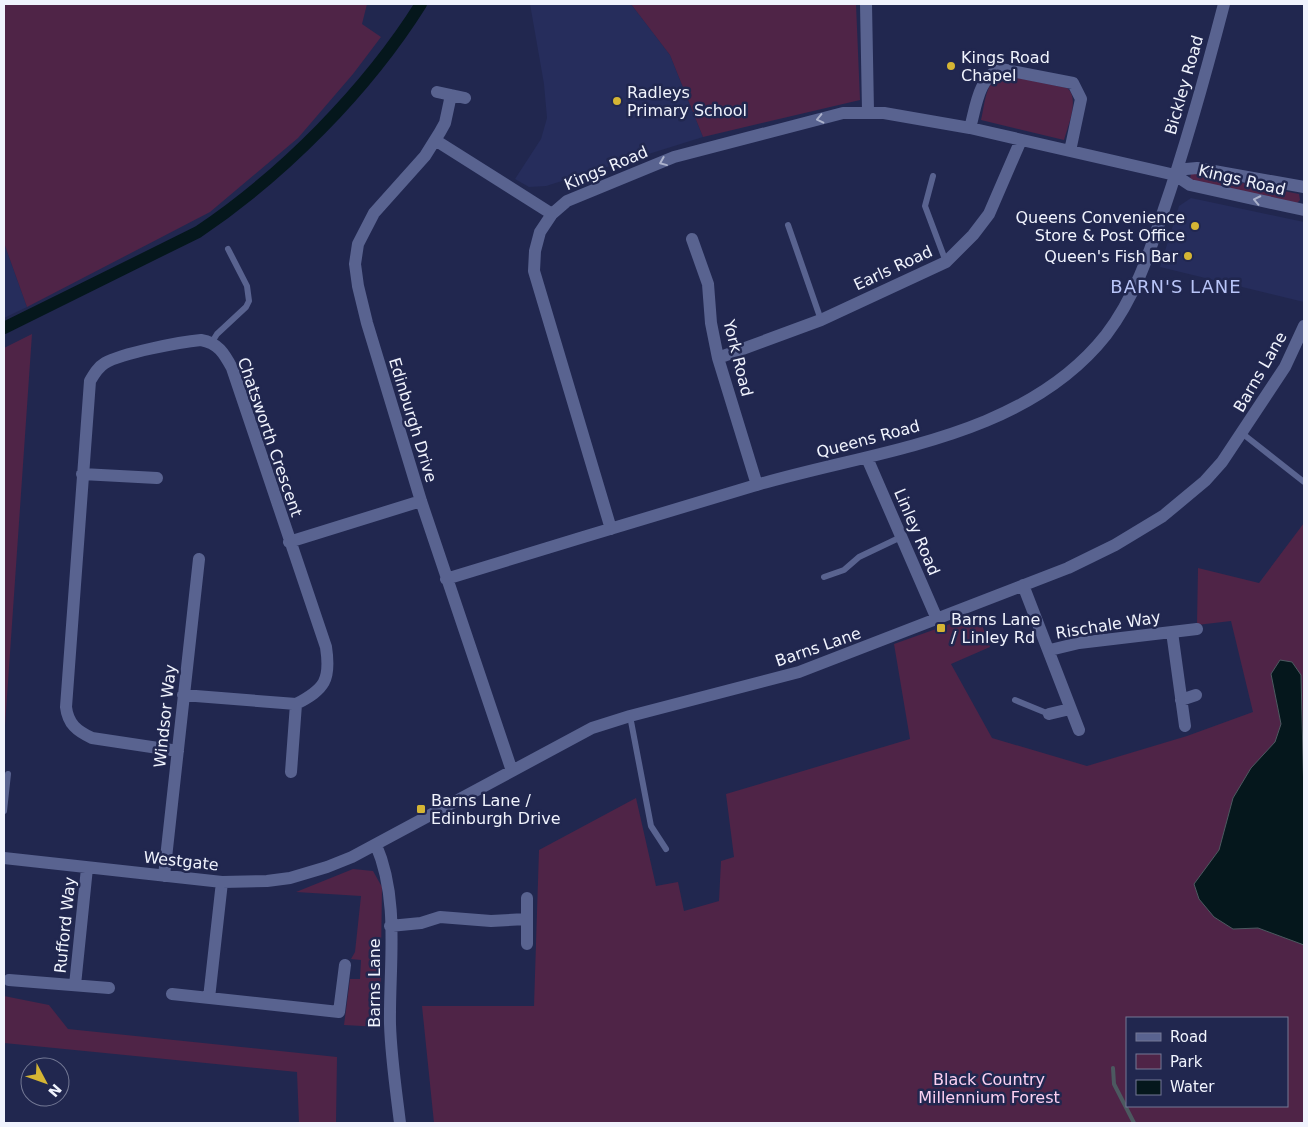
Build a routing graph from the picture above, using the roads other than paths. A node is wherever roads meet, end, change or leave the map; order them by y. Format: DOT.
graph roads {
  1 [pos="866,4"];
  2 [pos="1224,4"];
  3 [pos="437,92"];
  4 [pos="451,95"];
  5 [pos="465,98"];
  6 [pos="868,111"];
  7 [pos="970,128"];
  8 [pos="435,140"];
  9 [pos="1021,140"];
  10 [pos="1070,151"];
  11 [pos="1175,175"];
  12 [pos="933,176"];
  13 [pos="1304,187"];
  14 [pos="1304,210"];
  15 [pos="552,214"];
  16 [pos="788,224"];
  17 [pos="692,239"];
  18 [pos="228,249"];
  19 [pos="946,262"];
  20 [pos="821,320"];
  21 [pos="1304,326"];
  22 [pos="212,342"];
  23 [pos="718,358"];
  24 [pos="1243,434"];
  25 [pos="867,458"];
  26 [pos="82,474"];
  27 [pos="157,478"];
  28 [pos="1304,482"];
  29 [pos="757,485"];
  30 [pos="421,501"];
  31 [pos="612,529"];
  32 [pos="901,537"];
  33 [pos="289,542"];
  34 [pos="199,559"];
  35 [pos="824,576"];
  36 [pos="446,579"];
  37 [pos="1023,585"];
  38 [pos="937,619"];
  39 [pos="1197,629"];
  40 [pos="1172,632"];
  41 [pos="1050,650"];
  42 [pos="183,695"];
  43 [pos="1196,695"];
  44 [pos="1015,700"];
  45 [pos="1181,700"];
  46 [pos="296,704"];
  47 [pos="1070,709"];
  48 [pos="1049,714"];
  49 [pos="630,716"];
  50 [pos="1185,726"];
  51 [pos="1079,730"];
  52 [pos="178,751"];
  53 [pos="512,771"];
  54 [pos="292,773"];
  55 [pos="8,774"];
  56 [pos="4,811"];
  57 [pos="376,845"];
  58 [pos="666,850"];
  59 [pos="352,857"];
  60 [pos="4,858"];
  61 [pos="87,868"];
  62 [pos="164,876"];
  63 [pos="222,882"];
  64 [pos="527,898"];
  65 [pos="526,919"];
  66 [pos="390,926"];
  67 [pos="527,944"];
  68 [pos="346,965"];
  69 [pos="9,980"];
  70 [pos="75,985"];
  71 [pos="109,988"];
  72 [pos="172,994"];
  73 [pos="209,998"];
  74 [pos="400,1123"];
  1 -- 6 [label="street"];
  2 -- 11 [label="street, Bickley Road"];
  3 -- 4 [label="street"];
  4 -- 5 [label="street"];
  4 -- 8 [label="street, Edinburgh Drive"];
  6 -- 7 [label="street, Kings Road"];
  6 -- 15 [label="street, Kings Road, one-way"];
  7 -- 9 [label="street, Kings Road"];
  7 -- 10 [label="street"];
  8 -- 15 [label="street"];
  8 -- 30 [label="street, Edinburgh Drive"];
  9 -- 10 [label="street, Kings Road"];
  9 -- 19 [label="street, Earls Road"];
  10 -- 11 [label="street, Kings Road"];
  11 -- 13 [label="street, Kings Road"];
  14 -- 11 [label="street, Kings Road, one-way"];
  11 -- 25 [label="street, Queens Road"];
  12 -- 19 [label="lane"];
  15 -- 31 [label="street, Kings Road"];
  16 -- 20 [label="lane"];
  17 -- 23 [label="street, York Road"];
  18 -- 22 [label="lane"];
  19 -- 20 [label="street, Earls Road"];
  20 -- 23 [label="street, Earls Road"];
  21 -- 24 [label="street, Barns Lane"];
  22 -- 26 [label="street"];
  22 -- 33 [label="street, Chatsworth Crescent"];
  23 -- 29 [label="street, York Road"];
  24 -- 28 [label="lane, Barns Lane"];
  24 -- 37 [label="street, Barns Lane"];
  25 -- 29 [label="street, Queens Road"];
  25 -- 32 [label="street, Linley Road"];
  26 -- 27 [label="street"];
  26 -- 52 [label="street"];
  29 -- 31 [label="street, Queens Road"];
  30 -- 33 [label="street"];
  30 -- 36 [label="street, Edinburgh Drive"];
  31 -- 36 [label="street, Queens Road"];
  32 -- 35 [label="lane"];
  32 -- 38 [label="street, Linley Road"];
  33 -- 46 [label="street, Chatsworth Crescent"];
  34 -- 42 [label="street, Windsor Way"];
  36 -- 53 [label="street, Edinburgh Drive"];
  37 -- 38 [label="street, Barns Lane"];
  37 -- 41 [label="street, Rischale Way"];
  38 -- 49 [label="street, Barns Lane"];
  39 -- 40 [label="street, Rischale Way"];
  40 -- 41 [label="street, Rischale Way"];
  40 -- 45 [label="street, Rischale Way"];
  41 -- 47 [label="street, Rischale Way"];
  42 -- 46 [label="street"];
  42 -- 52 [label="street, Windsor Way"];
  43 -- 45 [label="street"];
  44 -- 48 [label="lane"];
  45 -- 50 [label="street, Rischale Way"];
  46 -- 54 [label="street"];
  47 -- 48 [label="street"];
  47 -- 51 [label="street, Rischale Way"];
  49 -- 53 [label="street, Barns Lane"];
  49 -- 58 [label="lane"];
  52 -- 62 [label="street, Windsor Way"];
  53 -- 57 [label="street, Barns Lane"];
  55 -- 56 [label="lane"];
  57 -- 59 [label="street, Barns Lane"];
  57 -- 66 [label="street, Barns Lane"];
  59 -- 63 [label="street, Westgate"];
  60 -- 61 [label="street, Westgate"];
  61 -- 62 [label="street, Westgate"];
  61 -- 70 [label="street, Rufford Way"];
  62 -- 63 [label="street, Westgate"];
  63 -- 73 [label="street"];
  64 -- 65 [label="street"];
  65 -- 66 [label="street"];
  65 -- 67 [label="street"];
  66 -- 74 [label="street, Barns Lane"];
  68 -- 73 [label="street"];
  69 -- 70 [label="street, Rufford Way"];
  70 -- 71 [label="street, Rufford Way"];
  72 -- 73 [label="street"];
}
